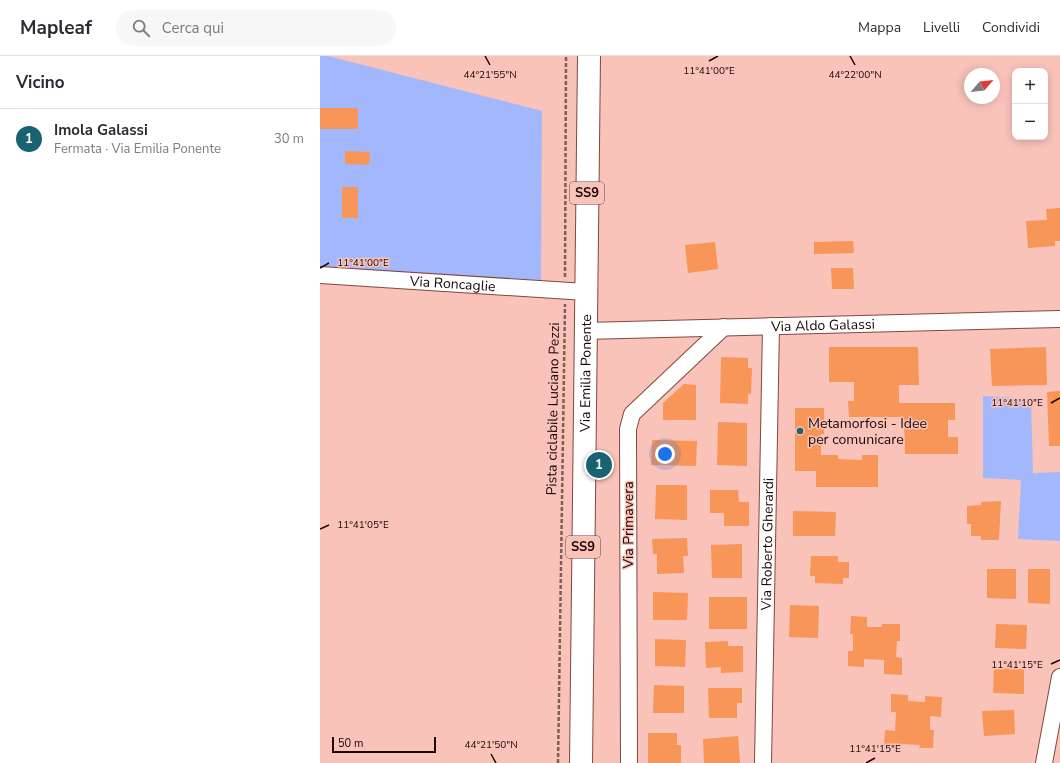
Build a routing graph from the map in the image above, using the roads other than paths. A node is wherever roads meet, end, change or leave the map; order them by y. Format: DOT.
graph roads {
  1 [pos="589,56"];
  2 [pos="320,275"];
  3 [pos="575,291"];
  4 [pos="1060,319"];
  5 [pos="771,326"];
  6 [pos="724,327"];
  7 [pos="585,330"];
  8 [pos="1060,677"];
  9 [pos="581,763"];
  10 [pos="629,763"];
  11 [pos="764,763"];
  12 [pos="1044,763"];
  1 -- 3 [label="main road, Via Emilia Ponente / SS9"];
  2 -- 3 [label="street, Via Roncaglie"];
  3 -- 7 [label="main road, Via Emilia Ponente / SS9"];
  4 -- 5 [label="street, Via Aldo Galassi"];
  5 -- 6 [label="street, Via Aldo Galassi"];
  5 -- 11 [label="street, Via Roberto Gherardi"];
  6 -- 7 [label="street, Via Aldo Galassi"];
  6 -- 10 [label="street, Via Primavera"];
  7 -- 9 [label="main road, Via Emilia Ponente / SS9"];
  8 -- 12 [label="street"];
}
